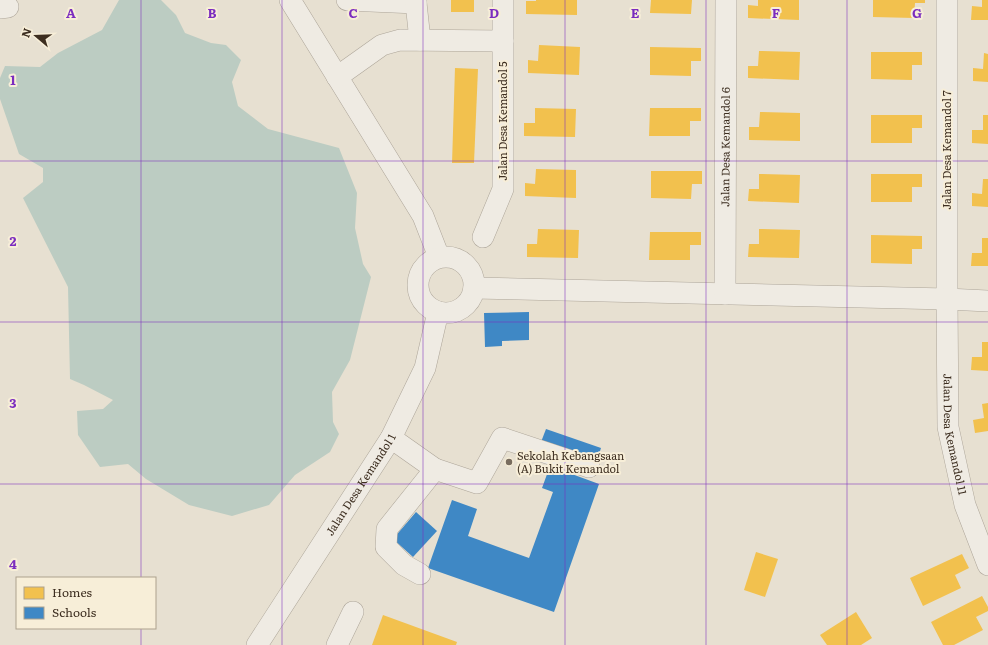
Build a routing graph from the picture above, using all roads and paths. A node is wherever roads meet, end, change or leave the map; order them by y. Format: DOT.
graph roads {
  1 [pos="290,0"];
  2 [pos="347,0"];
  3 [pos="503,0"];
  4 [pos="726,0"];
  5 [pos="946,0"];
  6 [pos="416,2"];
  7 [pos="420,40"];
  8 [pos="503,41"];
  9 [pos="337,77"];
  10 [pos="483,237"];
  11 [pos="439,257"];
  12 [pos="474,288"];
  13 [pos="725,294"];
  14 [pos="947,299"];
  15 [pos="988,301"];
  16 [pos="438,312"];
  17 [pos="391,438"];
  18 [pos="589,467"];
  19 [pos="435,469"];
  20 [pos="988,565"];
  21 [pos="420,574"];
  22 [pos="353,612"];
  23 [pos="257,645"];
  24 [pos="337,645"];
  1 -- 9 [label="street"];
  2 -- 6 [label="street"];
  3 -- 8 [label="street, Jalan Desa Kemandol 5"];
  4 -- 13 [label="street, Jalan Desa Kemandol 6"];
  5 -- 14 [label="street, Jalan Desa Kemandol 7"];
  6 -- 7 [label="street"];
  7 -- 8 [label="street"];
  7 -- 9 [label="street"];
  8 -- 10 [label="street, Jalan Desa Kemandol 5"];
  9 -- 11 [label="street"];
  11 -- 12 [label="street"];
  11 -- 16 [label="street"];
  12 -- 13 [label="street"];
  12 -- 16 [label="street"];
  13 -- 14 [label="street"];
  14 -- 15 [label="street"];
  14 -- 20 [label="street, Jalan Desa Kemandol 11"];
  16 -- 17 [label="street, Jalan Desa Kemandol 1"];
  17 -- 19 [label="street"];
  17 -- 23 [label="street, Jalan Desa Kemandol 1"];
  18 -- 19 [label="street"];
  19 -- 21 [label="street"];
  22 -- 24 [label="street"];
}
